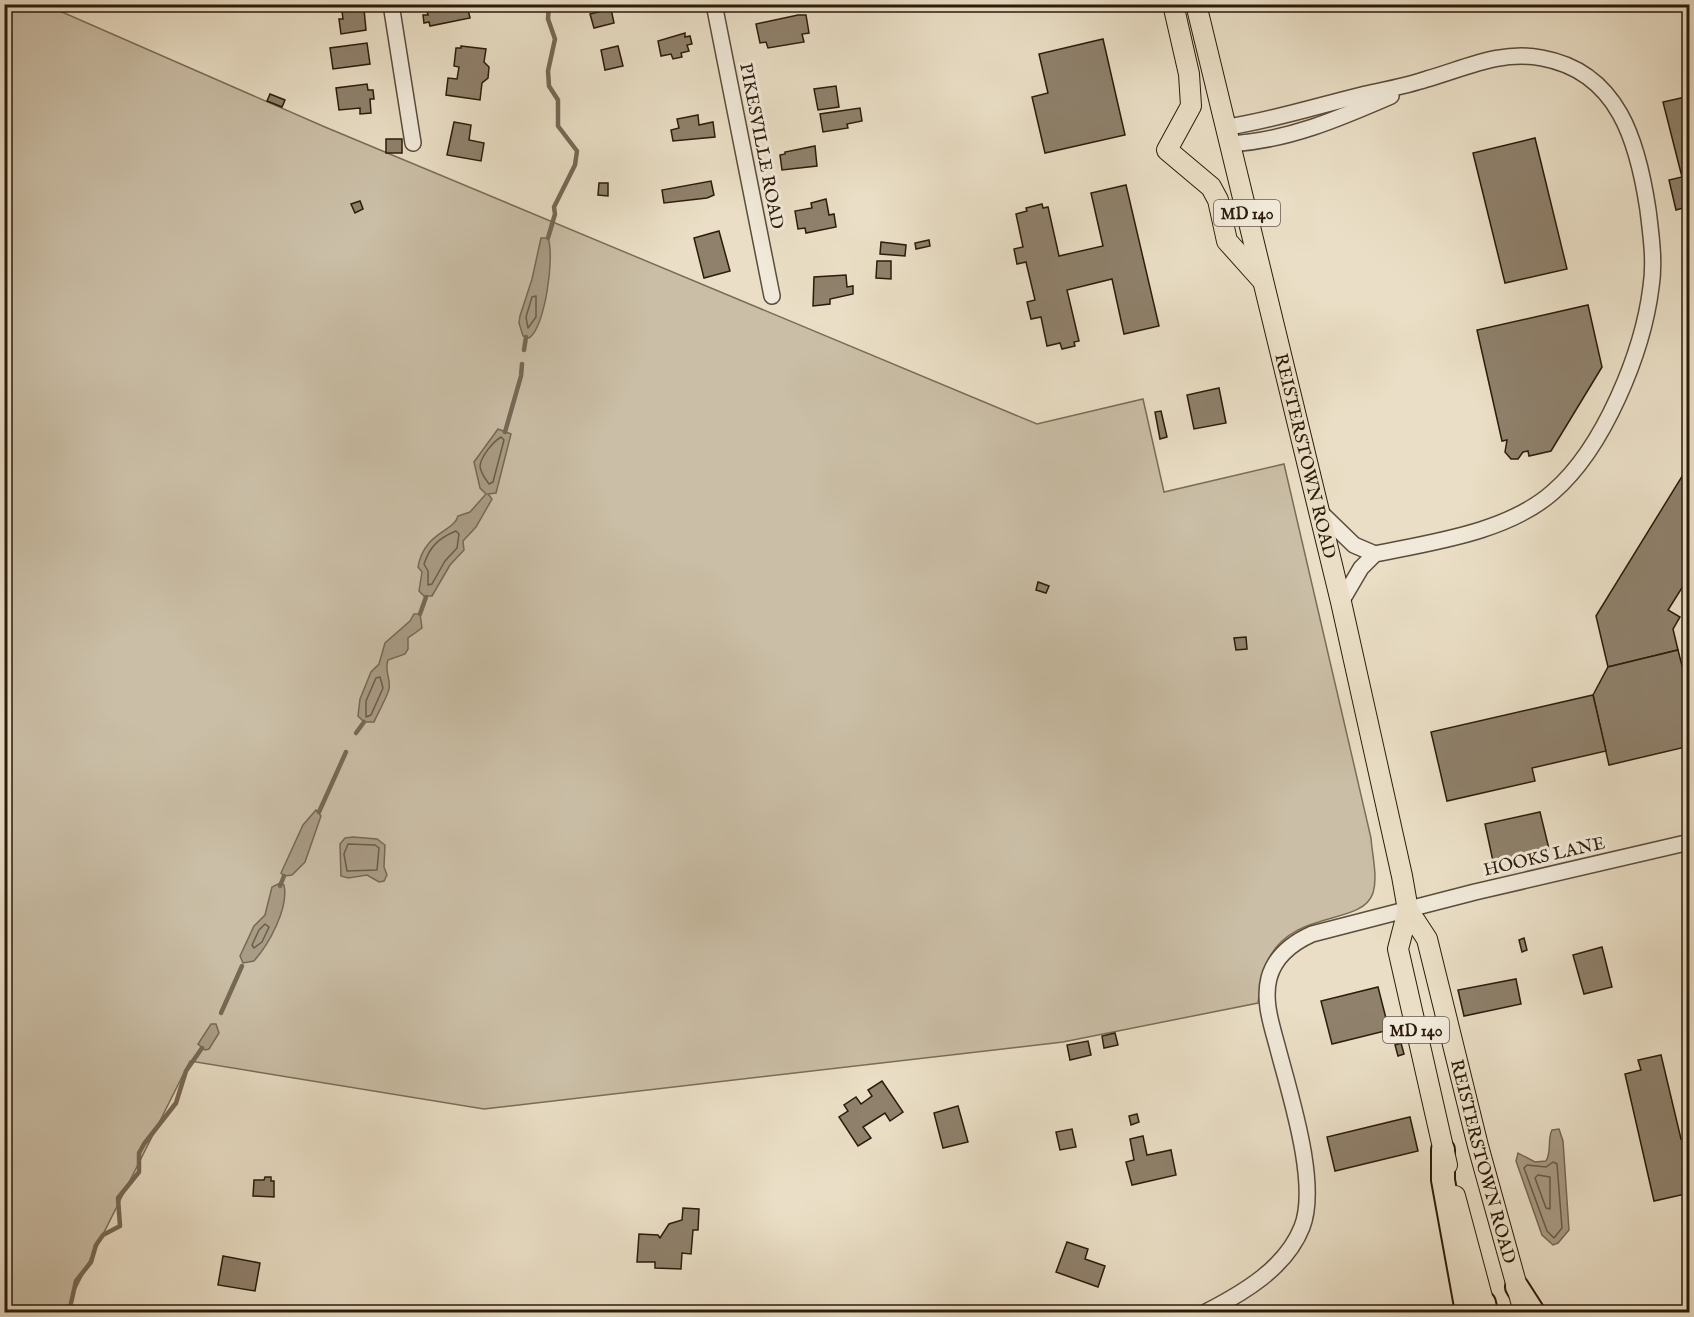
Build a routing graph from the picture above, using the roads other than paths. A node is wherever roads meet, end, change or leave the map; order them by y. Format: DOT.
graph roads {
  1 [pos="391,4"];
  2 [pos="714,4"];
  3 [pos="1173,4"];
  4 [pos="1196,4"];
  5 [pos="1229,136"];
  6 [pos="413,143"];
  7 [pos="1263,282"];
  8 [pos="772,296"];
  9 [pos="1318,510"];
  10 [pos="1376,554"];
  11 [pos="1341,602"];
  12 [pos="1689,842"];
  13 [pos="1408,910"];
  14 [pos="1443,1150"];
  15 [pos="1517,1287"];
  16 [pos="1481,1310"];
  17 [pos="1206,1312"];
  18 [pos="1524,1312"];
  19 [pos="1533,1312"];
  1 -- 6 [label="street"];
  2 -- 8 [label="street, PIKESVILLE ROAD"];
  3 -- 7 [label="main road"];
  4 -- 5 [label="main road, REISTERSTOWN ROAD / MD 140"];
  5 -- 7 [label="main road, REISTERSTOWN ROAD / MD 140"];
  5 -- 10 [label="street"];
  7 -- 9 [label="main road, REISTERSTOWN ROAD / MD 140"];
  9 -- 10 [label="street"];
  9 -- 11 [label="main road, REISTERSTOWN ROAD / MD 140"];
  10 -- 11 [label="street"];
  11 -- 13 [label="main road, REISTERSTOWN ROAD / MD 140"];
  12 -- 13 [label="street, HOOKS LANE"];
  13 -- 14 [label="main road, REISTERSTOWN ROAD / MD 140"];
  13 -- 15 [label="main road, REISTERSTOWN ROAD / MD 140"];
  13 -- 17 [label="street, HOOKS LANE"];
  14 -- 16 [label="highway"];
  15 -- 18 [label="main road, REISTERSTOWN ROAD / MD 140"];
  15 -- 19 [label="highway"];
}
